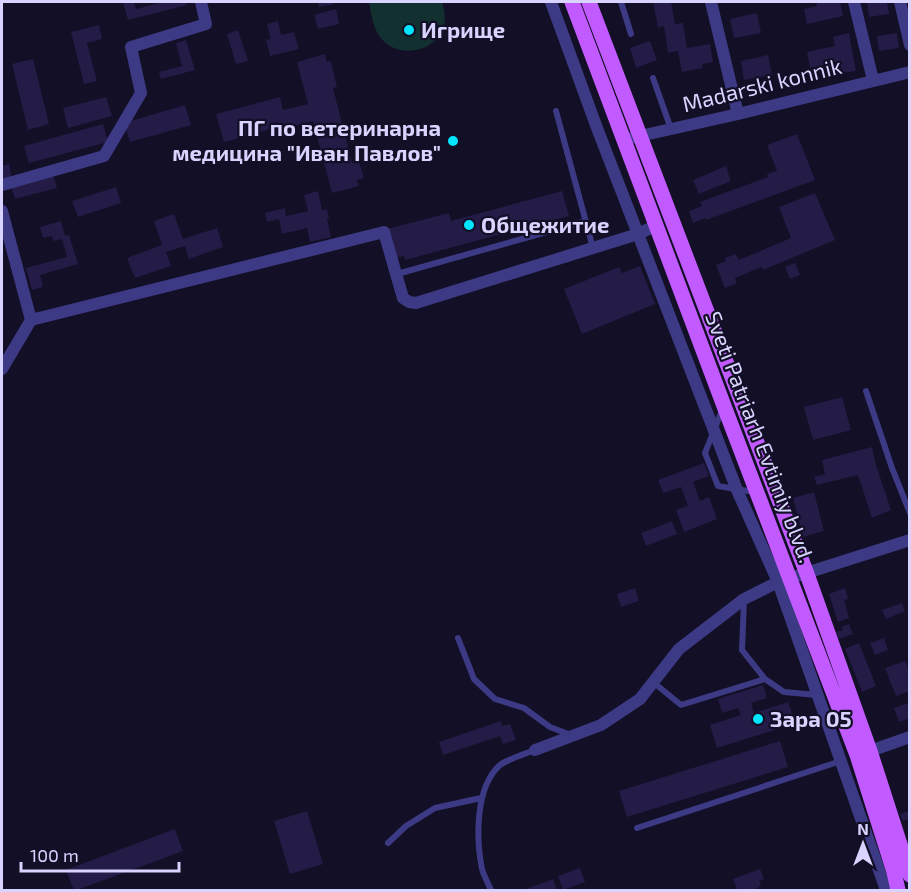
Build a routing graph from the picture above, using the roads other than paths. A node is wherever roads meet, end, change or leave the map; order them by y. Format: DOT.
graph roads {
  1 [pos="201,2"];
  2 [pos="551,2"];
  3 [pos="572,2"];
  4 [pos="589,2"];
  5 [pos="621,2"];
  6 [pos="711,2"];
  7 [pos="854,2"];
  8 [pos="900,2"];
  9 [pos="632,34"];
  10 [pos="909,45"];
  11 [pos="909,72"];
  12 [pos="653,78"];
  13 [pos="873,80"];
  14 [pos="556,111"];
  15 [pos="738,114"];
  16 [pos="671,129"];
  17 [pos="640,136"];
  18 [pos="624,139"];
  19 [pos="2,185"];
  20 [pos="2,212"];
  21 [pos="586,221"];
  22 [pos="657,225"];
  23 [pos="638,234"];
  24 [pos="593,248"];
  25 [pos="396,274"];
  26 [pos="31,320"];
  27 [pos="2,369"];
  28 [pos="866,391"];
  29 [pos="724,406"];
  30 [pos="714,429"];
  31 [pos="737,490"];
  32 [pos="757,492"];
  33 [pos="909,513"];
  34 [pos="909,540"];
  35 [pos="807,574"];
  36 [pos="784,581"];
  37 [pos="744,599"];
  38 [pos="458,638"];
  39 [pos="765,679"];
  40 [pos="653,682"];
  41 [pos="817,695"];
  42 [pos="574,736"];
  43 [pos="909,737"];
  44 [pos="535,750"];
  45 [pos="870,751"];
  46 [pos="841,761"];
  47 [pos="481,798"];
  48 [pos="637,828"];
  49 [pos="388,843"];
  50 [pos="909,875"];
  51 [pos="491,891"];
  52 [pos="886,891"];
  53 [pos="898,891"];
  1 -- 19 [label="street"];
  2 -- 23 [label="street"];
  3 -- 18 [label="main road, Sveti Patriarh Evtimiy blvd."];
  4 -- 17 [label="main road, Sveti Patriarh Evtimiy blvd."];
  5 -- 9 [label="lane"];
  6 -- 15 [label="street"];
  7 -- 13 [label="street"];
  8 -- 10 [label="street"];
  11 -- 13 [label="street, Madarski konnik"];
  12 -- 16 [label="lane"];
  13 -- 15 [label="street, Madarski konnik"];
  14 -- 21 [label="lane"];
  15 -- 16 [label="street, Madarski konnik"];
  16 -- 17 [label="street, Madarski konnik"];
  17 -- 18 [label="street, Madarski konnik"];
  17 -- 35 [label="main road, Sveti Patriarh Evtimiy blvd."];
  18 -- 22 [label="main road, Sveti Patriarh Evtimiy blvd."];
  20 -- 26 [label="street"];
  21 -- 24 [label="lane"];
  21 -- 25 [label="lane"];
  22 -- 23 [label="street"];
  22 -- 29 [label="main road, Sveti Patriarh Evtimiy blvd."];
  23 -- 24 [label="street"];
  23 -- 30 [label="street"];
  24 -- 25 [label="street"];
  25 -- 26 [label="street"];
  26 -- 27 [label="street"];
  28 -- 33 [label="lane"];
  29 -- 30 [label="lane"];
  29 -- 32 [label="main road, Sveti Patriarh Evtimiy blvd."];
  30 -- 31 [label="street"];
  31 -- 32 [label="lane"];
  31 -- 36 [label="street"];
  32 -- 36 [label="main road, Sveti Patriarh Evtimiy blvd."];
  34 -- 35 [label="street"];
  35 -- 36 [label="street"];
  35 -- 45 [label="main road, Sveti Patriarh Evtimiy blvd."];
  36 -- 37 [label="street"];
  36 -- 41 [label="street"];
  36 -- 53 [label="main road, Sveti Patriarh Evtimiy blvd."];
  37 -- 39 [label="lane"];
  37 -- 40 [label="street"];
  38 -- 42 [label="lane"];
  39 -- 40 [label="lane"];
  39 -- 41 [label="lane"];
  40 -- 42 [label="street"];
  41 -- 46 [label="street"];
  42 -- 44 [label="street"];
  43 -- 45 [label="street"];
  44 -- 47 [label="lane"];
  45 -- 50 [label="main road, Sveti Patriarh Evtimiy blvd."];
  46 -- 48 [label="lane"];
  46 -- 52 [label="street"];
  47 -- 49 [label="lane"];
  47 -- 51 [label="lane"];
}
